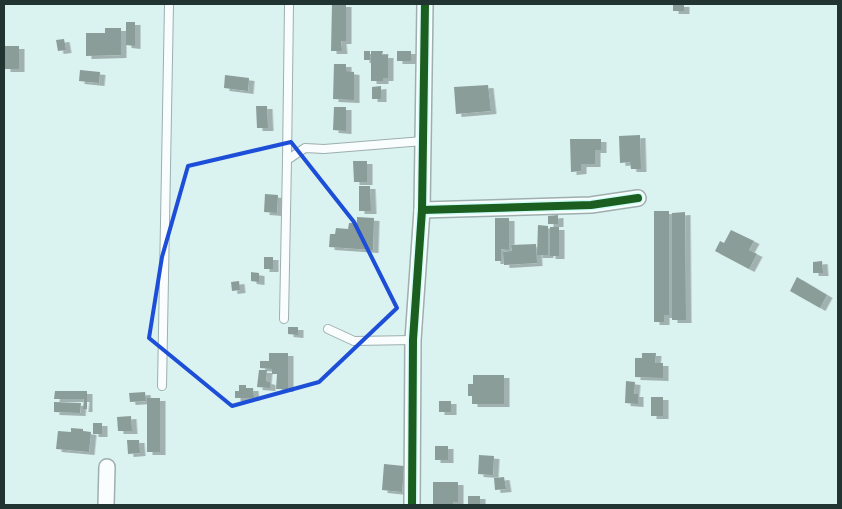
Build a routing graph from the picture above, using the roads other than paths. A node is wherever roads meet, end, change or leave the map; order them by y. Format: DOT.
graph roads {
  1 [pos="169,4"];
  2 [pos="289,4"];
  3 [pos="425,4"];
  4 [pos="423,141"];
  5 [pos="287,160"];
  6 [pos="638,198"];
  7 [pos="422,210"];
  8 [pos="284,319"];
  9 [pos="328,329"];
  10 [pos="413,340"];
  11 [pos="162,386"];
  12 [pos="107,467"];
  13 [pos="106,505"];
  14 [pos="412,505"];
  1 -- 11 [label="lane"];
  2 -- 5 [label="lane"];
  3 -- 4 [label="street"];
  4 -- 5 [label="lane"];
  4 -- 7 [label="street"];
  5 -- 8 [label="lane"];
  6 -- 7 [label="street"];
  7 -- 10 [label="street"];
  9 -- 10 [label="lane"];
  10 -- 14 [label="street"];
  12 -- 13 [label="street"];
}
